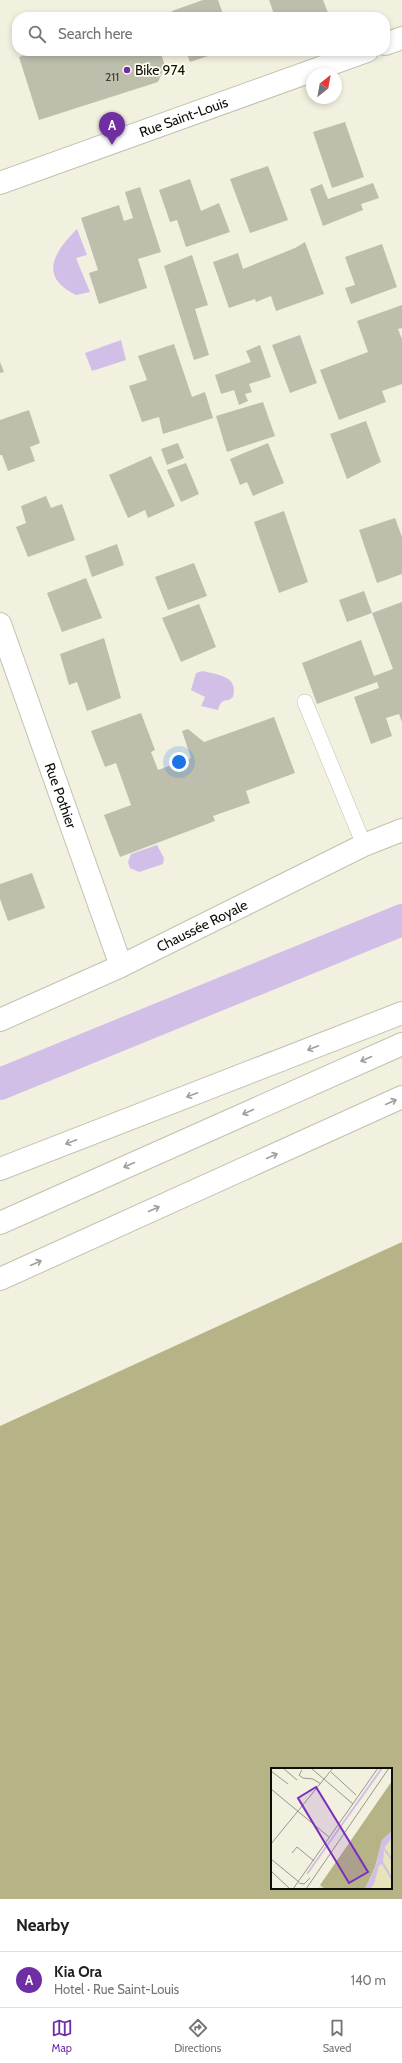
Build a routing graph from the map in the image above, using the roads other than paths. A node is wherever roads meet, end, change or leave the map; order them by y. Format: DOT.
graph roads {
  1 [pos="402,38"];
  2 [pos="390,42"];
  3 [pos="353,56"];
  4 [pos="0,183"];
  5 [pos="0,624"];
  6 [pos="305,702"];
  7 [pos="402,830"];
  8 [pos="364,845"];
  9 [pos="121,966"];
  10 [pos="402,1013"];
  11 [pos="0,1020"];
  12 [pos="402,1044"];
  13 [pos="402,1097"];
  14 [pos="0,1169"];
  15 [pos="0,1223"];
  16 [pos="0,1279"];
  1 -- 2 [label="main road"];
  3 -- 4 [label="main road, Rue Saint-Louis"];
  5 -- 9 [label="main road, Rue Pothier"];
  6 -- 8 [label="lane"];
  7 -- 8 [label="main road, Chaussée Royale"];
  8 -- 9 [label="main road, Chaussée Royale"];
  9 -- 11 [label="main road, Chaussée Royale"];
  10 -- 14 [label="main road, one-way"];
  12 -- 15 [label="main road, one-way"];
  16 -- 13 [label="main road, one-way"];
}
